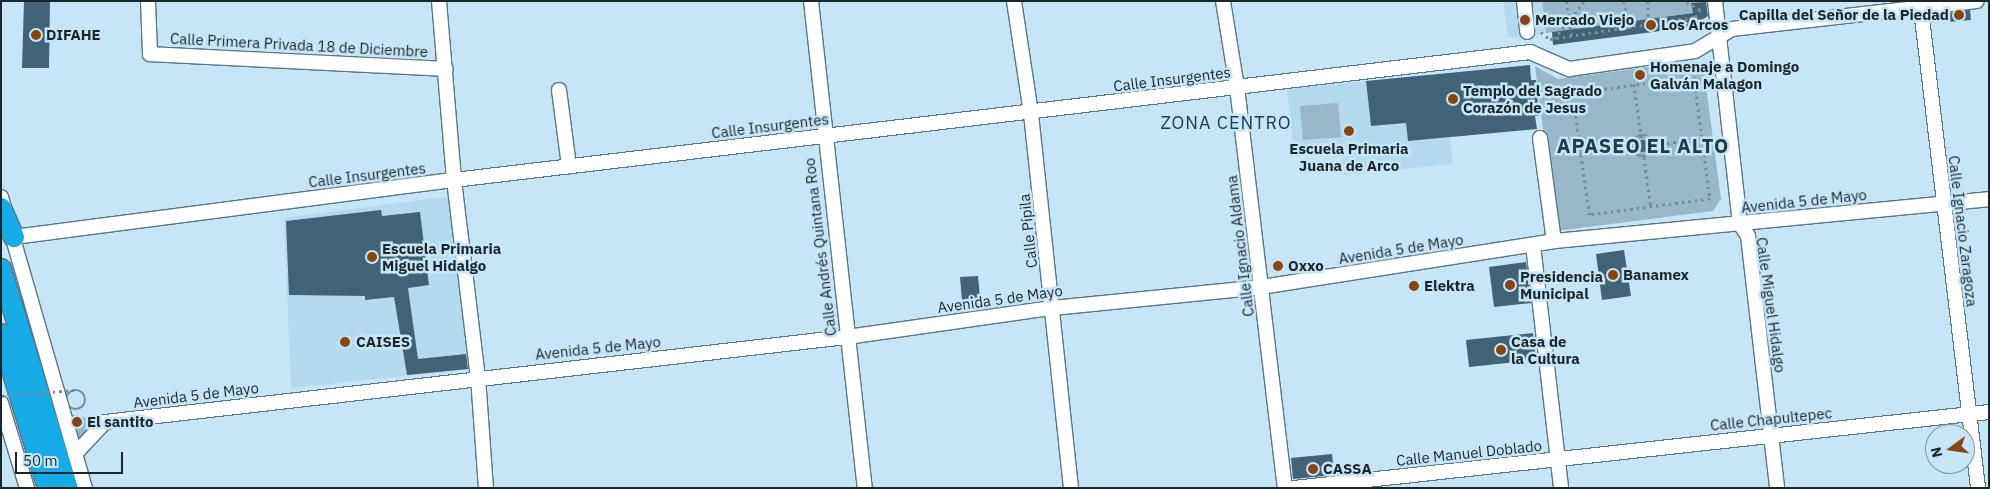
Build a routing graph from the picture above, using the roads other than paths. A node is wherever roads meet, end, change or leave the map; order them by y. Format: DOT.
graph roads {
  1 [pos="148,1"];
  2 [pos="439,1"];
  3 [pos="811,1"];
  4 [pos="1014,1"];
  5 [pos="1223,1"];
  6 [pos="1524,1"];
  7 [pos="1715,1"];
  8 [pos="1976,1"];
  9 [pos="1920,5"];
  10 [pos="1718,39"];
  11 [pos="1529,42"];
  12 [pos="446,69"];
  13 [pos="1237,87"];
  14 [pos="560,90"];
  15 [pos="1031,114"];
  16 [pos="824,136"];
  17 [pos="1540,138"];
  18 [pos="569,166"];
  19 [pos="454,180"];
  20 [pos="1,197"];
  21 [pos="1989,199"];
  22 [pos="1943,204"];
  23 [pos="1,208"];
  24 [pos="1740,224"];
  25 [pos="14,237"];
  26 [pos="1554,241"];
  27 [pos="1533,245"];
  28 [pos="1,269"];
  29 [pos="1261,287"];
  30 [pos="1052,308"];
  31 [pos="1,334"];
  32 [pos="847,337"];
  33 [pos="478,377"];
  34 [pos="1,403"];
  35 [pos="1989,412"];
  36 [pos="1971,414"];
  37 [pos="1771,434"];
  38 [pos="75,454"];
  39 [pos="1558,460"];
  40 [pos="27,488"];
  41 [pos="48,488"];
  42 [pos="67,488"];
  43 [pos="85,488"];
  44 [pos="486,488"];
  45 [pos="865,488"];
  46 [pos="1071,488"];
  47 [pos="1285,488"];
  48 [pos="1294,488"];
  49 [pos="1561,488"];
  50 [pos="1777,488"];
  51 [pos="1978,488"];
  1 -- 12 [label="street, Calle Primera Privada 18 de Diciembre"];
  2 -- 12 [label="street"];
  3 -- 16 [label="street, Calle Andrés Quintana Roo"];
  4 -- 15 [label="street, Calle Pípila"];
  5 -- 13 [label="street, Calle Ignacio Aldama"];
  6 -- 11 [label="street"];
  7 -- 10 [label="street, Calle Miguel Hidalgo"];
  8 -- 9 [label="street"];
  9 -- 10 [label="street"];
  9 -- 22 [label="street, Calle Ignacio Zaragoza"];
  10 -- 11 [label="street"];
  10 -- 24 [label="street, Calle Miguel Hidalgo"];
  11 -- 13 [label="street, Calle Insurgentes"];
  12 -- 19 [label="street"];
  13 -- 15 [label="street, Calle Insurgentes"];
  13 -- 29 [label="street, Calle Ignacio Aldama"];
  14 -- 18 [label="street"];
  15 -- 16 [label="street, Calle Insurgentes"];
  15 -- 30 [label="street, Calle Pípila"];
  16 -- 18 [label="street, Calle Insurgentes"];
  16 -- 32 [label="street, Calle Andrés Quintana Roo"];
  17 -- 26 [label="street"];
  18 -- 19 [label="street, Calle Insurgentes"];
  19 -- 25 [label="street, Calle Insurgentes"];
  19 -- 33 [label="street"];
  20 -- 25 [label="street"];
  21 -- 22 [label="street, Avenida 5 de Mayo"];
  22 -- 24 [label="street, Avenida 5 de Mayo"];
  22 -- 36 [label="street, Calle Ignacio Zaragoza"];
  23 -- 25 [label="highway"];
  24 -- 26 [label="street, Avenida 5 de Mayo"];
  24 -- 37 [label="street, Calle Miguel Hidalgo"];
  25 -- 38 [label="street"];
  26 -- 27 [label="street, Avenida 5 de Mayo"];
  27 -- 29 [label="street, Avenida 5 de Mayo"];
  27 -- 39 [label="street"];
  28 -- 42 [label="highway"];
  29 -- 30 [label="street, Avenida 5 de Mayo"];
  29 -- 47 [label="street, Calle Ignacio Aldama"];
  30 -- 32 [label="street, Avenida 5 de Mayo"];
  30 -- 46 [label="street, Calle Pípila"];
  31 -- 41 [label="highway"];
  32 -- 33 [label="street, Avenida 5 de Mayo"];
  32 -- 45 [label="street, Calle Andrés Quintana Roo"];
  33 -- 38 [label="street, Avenida 5 de Mayo"];
  33 -- 44 [label="street"];
  34 -- 40 [label="street"];
  35 -- 36 [label="street, Calle Chapultepec"];
  36 -- 37 [label="street, Calle Chapultepec"];
  36 -- 51 [label="street, Calle Ignacio Zaragoza"];
  37 -- 39 [label="street, Calle Chapultepec"];
  37 -- 50 [label="street, Calle Miguel Hidalgo"];
  38 -- 43 [label="street"];
  39 -- 48 [label="street, Calle Manuel Doblado"];
  39 -- 49 [label="street"];
}
